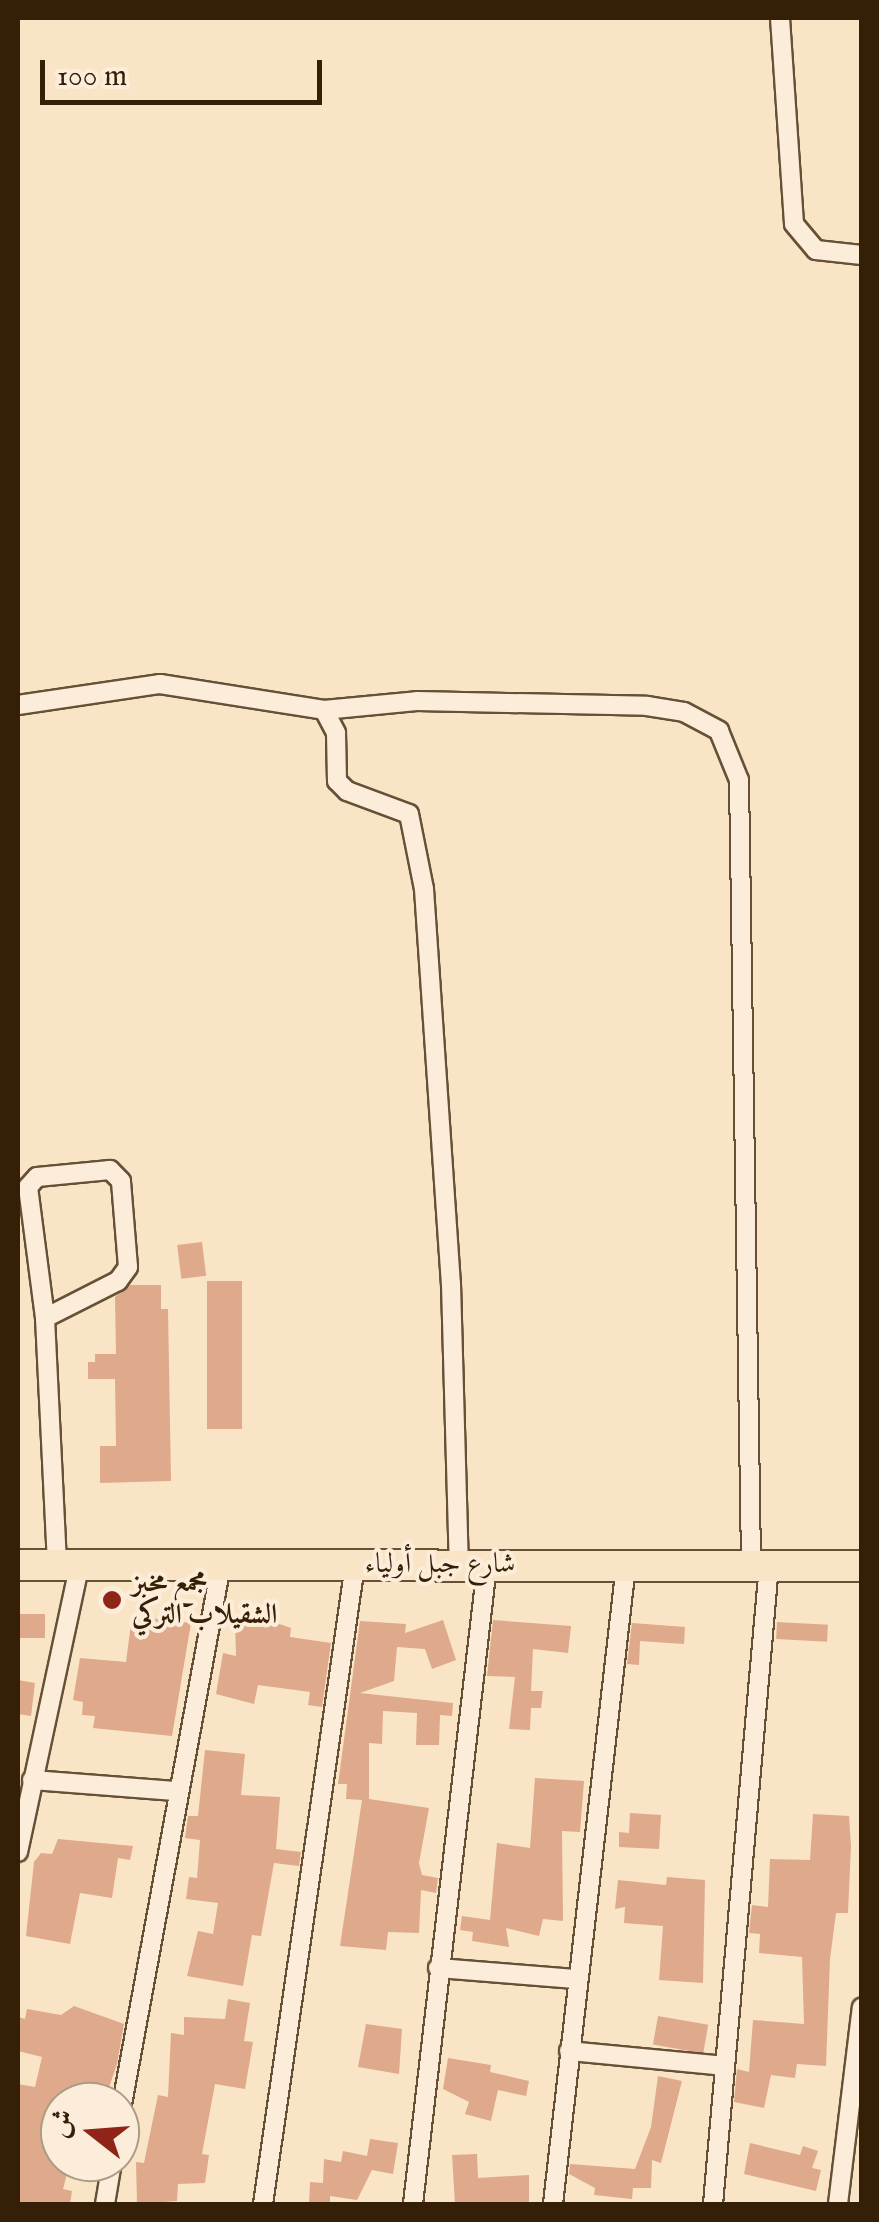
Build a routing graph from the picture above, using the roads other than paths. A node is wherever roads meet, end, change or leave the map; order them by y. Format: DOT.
graph roads {
  1 [pos="780,18"];
  2 [pos="862,255"];
  3 [pos="18,705"];
  4 [pos="324,710"];
  5 [pos="45,1318"];
  6 [pos="18,1564"];
  7 [pos="68,1565"];
  8 [pos="221,1565"];
  9 [pos="355,1565"];
  10 [pos="473,1565"];
  11 [pos="626,1565"];
  12 [pos="760,1565"];
  13 [pos="862,1566"];
  14 [pos="18,1741"];
  15 [pos="39,1745"];
  16 [pos="32,1780"];
  17 [pos="176,1791"];
  18 [pos="18,1852"];
  19 [pos="438,1968"];
  20 [pos="576,1979"];
  21 [pos="862,2007"];
  22 [pos="568,2051"];
  23 [pos="724,2066"];
  24 [pos="126,2082"];
  25 [pos="264,2204"];
  26 [pos="413,2204"];
  27 [pos="553,2204"];
  28 [pos="713,2204"];
  29 [pos="838,2204"];
  1 -- 2 [label="street"];
  3 -- 4 [label="street"];
  4 -- 10 [label="street"];
  4 -- 12 [label="street"];
  5 -- 5 [label="street"];
  5 -- 7 [label="street"];
  6 -- 7 [label="highway, شارع جبل أولياء"];
  7 -- 8 [label="highway, شارع جبل أولياء"];
  7 -- 15 [label="street"];
  8 -- 9 [label="highway, شارع جبل أولياء"];
  8 -- 17 [label="street"];
  9 -- 10 [label="highway, شارع جبل أولياء"];
  9 -- 25 [label="street"];
  10 -- 11 [label="highway, شارع جبل أولياء"];
  10 -- 19 [label="street"];
  11 -- 12 [label="highway, شارع جبل أولياء"];
  11 -- 20 [label="street"];
  12 -- 13 [label="highway, شارع جبل أولياء"];
  12 -- 23 [label="street"];
  14 -- 15 [label="street"];
  15 -- 16 [label="street"];
  16 -- 17 [label="street"];
  16 -- 18 [label="street"];
  17 -- 24 [label="street"];
  19 -- 20 [label="street"];
  19 -- 26 [label="street"];
  20 -- 22 [label="street"];
  21 -- 29 [label="street"];
  22 -- 23 [label="street"];
  22 -- 27 [label="street"];
  23 -- 28 [label="street"];
}
